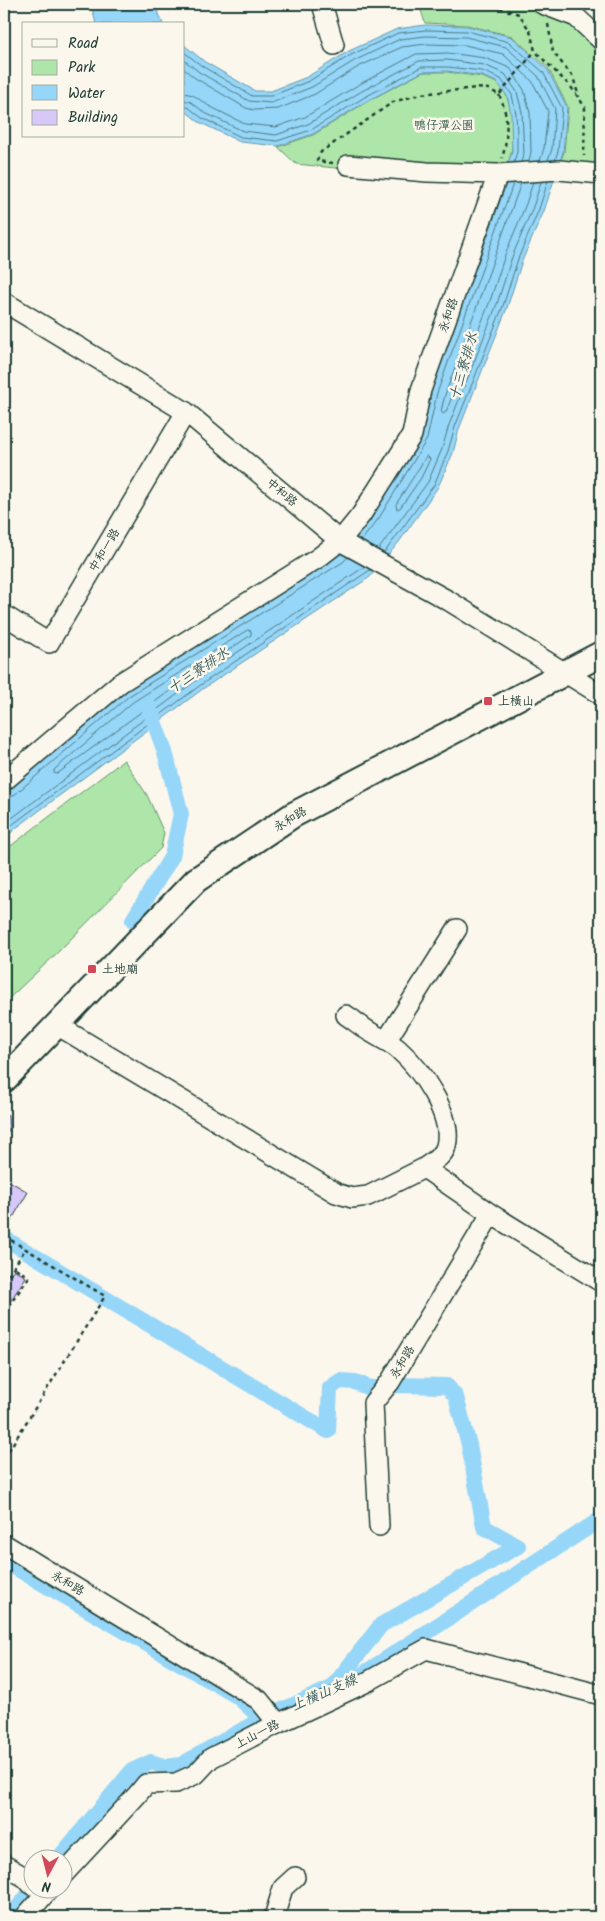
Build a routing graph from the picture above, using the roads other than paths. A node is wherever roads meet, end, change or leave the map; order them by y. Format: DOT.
graph roads {
  1 [pos="322,4"];
  2 [pos="548,6"];
  3 [pos="601,40"];
  4 [pos="334,45"];
  5 [pos="348,165"];
  6 [pos="593,173"];
  7 [pos="498,174"];
  8 [pos="4,302"];
  9 [pos="186,412"];
  10 [pos="343,543"];
  11 [pos="4,615"];
  12 [pos="601,654"];
  13 [pos="566,672"];
  14 [pos="601,694"];
  15 [pos="4,781"];
  16 [pos="457,929"];
  17 [pos="346,1015"];
  18 [pos="57,1025"];
  19 [pos="386,1042"];
  20 [pos="4,1080"];
  21 [pos="424,1168"];
  22 [pos="491,1214"];
  23 [pos="601,1282"];
  24 [pos="380,1526"];
  25 [pos="4,1544"];
  26 [pos="601,1695"];
  27 [pos="275,1722"];
  28 [pos="4,1865"];
  29 [pos="72,1865"];
  30 [pos="22,1876"];
  31 [pos="295,1877"];
  32 [pos="34,1898"];
  33 [pos="24,1917"];
  34 [pos="274,1917"];
  1 -- 4 [label="street"];
  2 -- 3 [label="street"];
  5 -- 7 [label="street"];
  6 -- 7 [label="street"];
  7 -- 10 [label="street, 永和路"];
  8 -- 9 [label="street, 中和路"];
  9 -- 10 [label="street, 中和路"];
  9 -- 11 [label="street, 中和一路"];
  10 -- 13 [label="street, 中和路"];
  10 -- 15 [label="street, 永和路"];
  12 -- 13 [label="main road, 永和路"];
  13 -- 14 [label="street"];
  13 -- 18 [label="main road, 永和路"];
  16 -- 19 [label="street"];
  17 -- 19 [label="street"];
  18 -- 20 [label="main road, 永和路"];
  18 -- 21 [label="street"];
  19 -- 21 [label="street"];
  21 -- 22 [label="street"];
  22 -- 23 [label="street"];
  22 -- 24 [label="street, 永和路"];
  25 -- 27 [label="street, 永和路"];
  26 -- 27 [label="street, 上山一路"];
  27 -- 29 [label="street, 上山一路"];
  28 -- 30 [label="street"];
  31 -- 34 [label="street"];
  32 -- 33 [label="street"];
}
